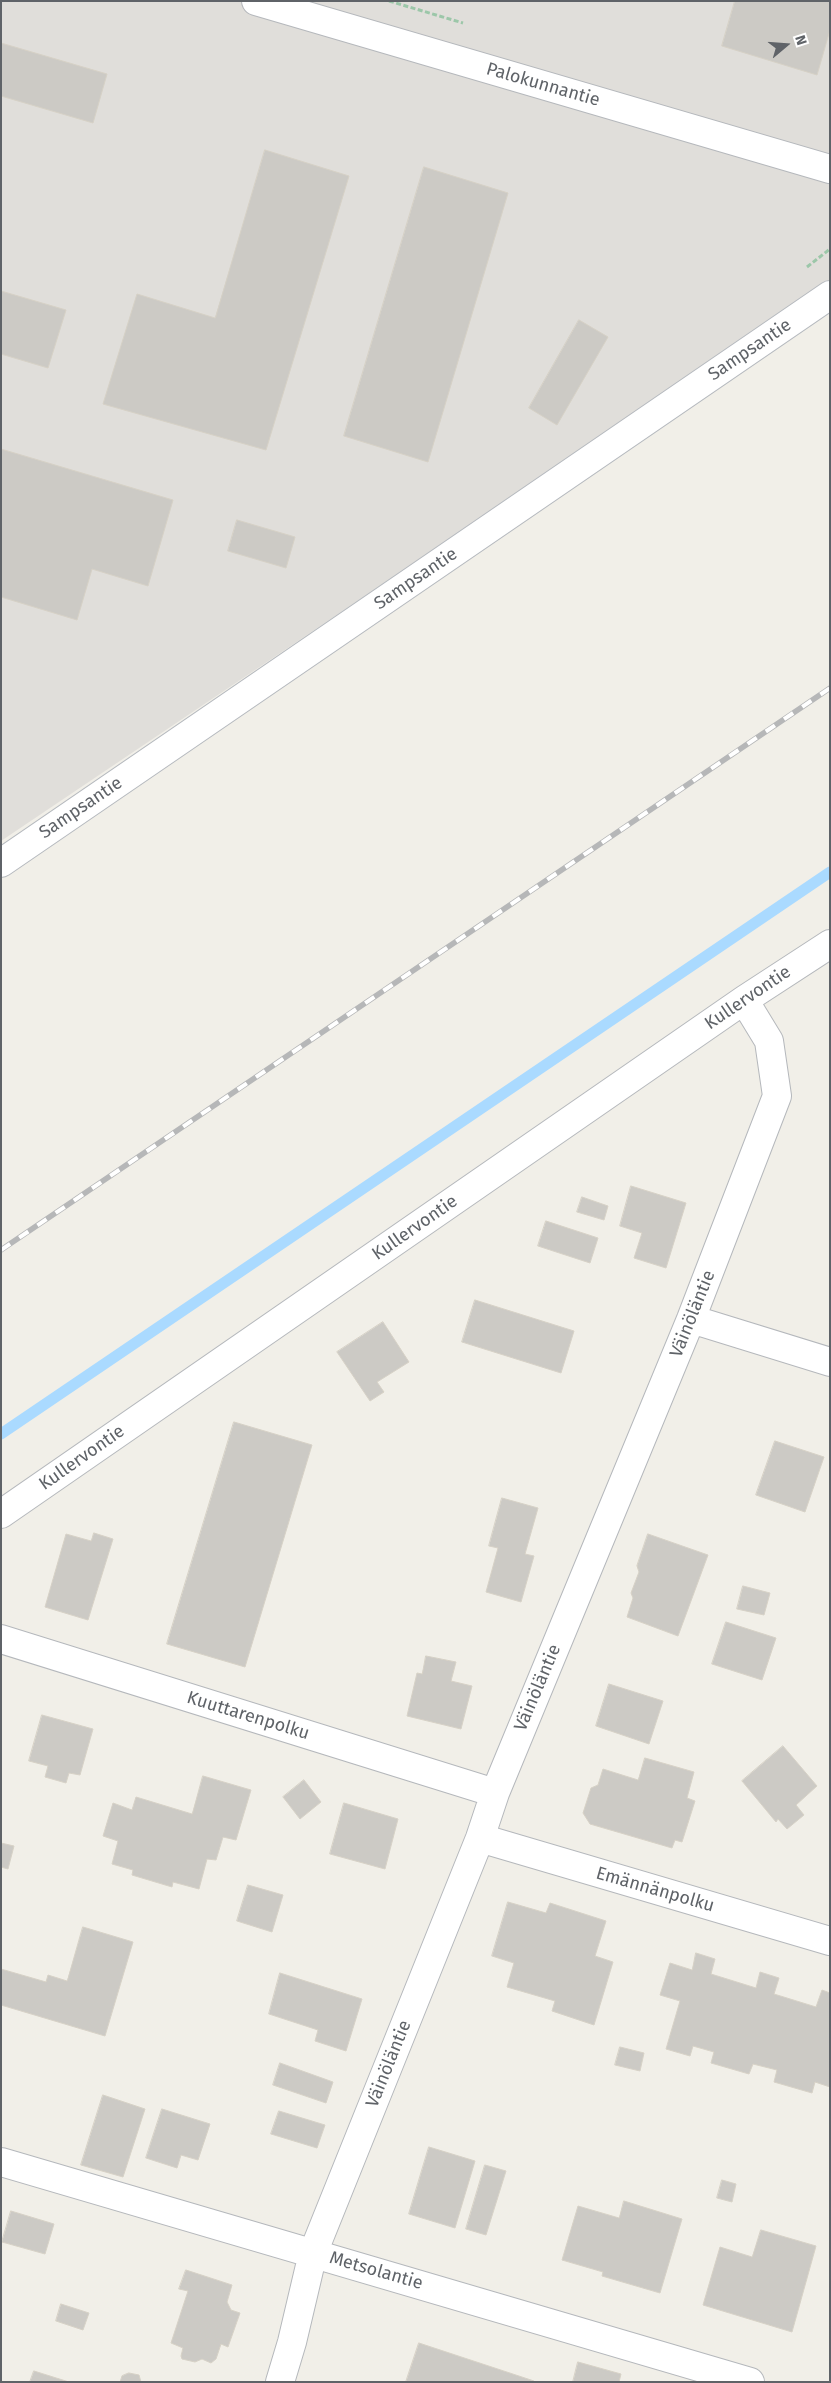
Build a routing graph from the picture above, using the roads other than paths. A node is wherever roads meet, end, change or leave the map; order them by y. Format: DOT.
graph roads {
  1 [pos="256,1"];
  2 [pos="830,169"];
  3 [pos="830,295"];
  4 [pos="1,863"];
  5 [pos="830,944"];
  6 [pos="744,1000"];
  7 [pos="691,1319"];
  8 [pos="830,1362"];
  9 [pos="1,1514"];
  10 [pos="1,1639"];
  11 [pos="495,1793"];
  12 [pos="480,1838"];
  13 [pos="830,1941"];
  14 [pos="1,2162"];
  15 [pos="313,2253"];
  16 [pos="280,2382"];
  17 [pos="750,2382"];
  1 -- 2 [label="street, Palokunnantie"];
  3 -- 4 [label="street, Sampsantie"];
  5 -- 6 [label="street, Kullervontie"];
  6 -- 7 [label="street, Väinöläntie"];
  6 -- 9 [label="street, Kullervontie"];
  7 -- 8 [label="street"];
  7 -- 11 [label="street, Väinöläntie"];
  10 -- 11 [label="street, Kuuttarenpolku"];
  11 -- 12 [label="street, Väinöläntie"];
  12 -- 13 [label="street, Emännänpolku"];
  12 -- 15 [label="street, Väinöläntie"];
  14 -- 15 [label="street, Metsolantie"];
  15 -- 16 [label="street, Väinöläntie"];
  15 -- 17 [label="street, Metsolantie"];
}
